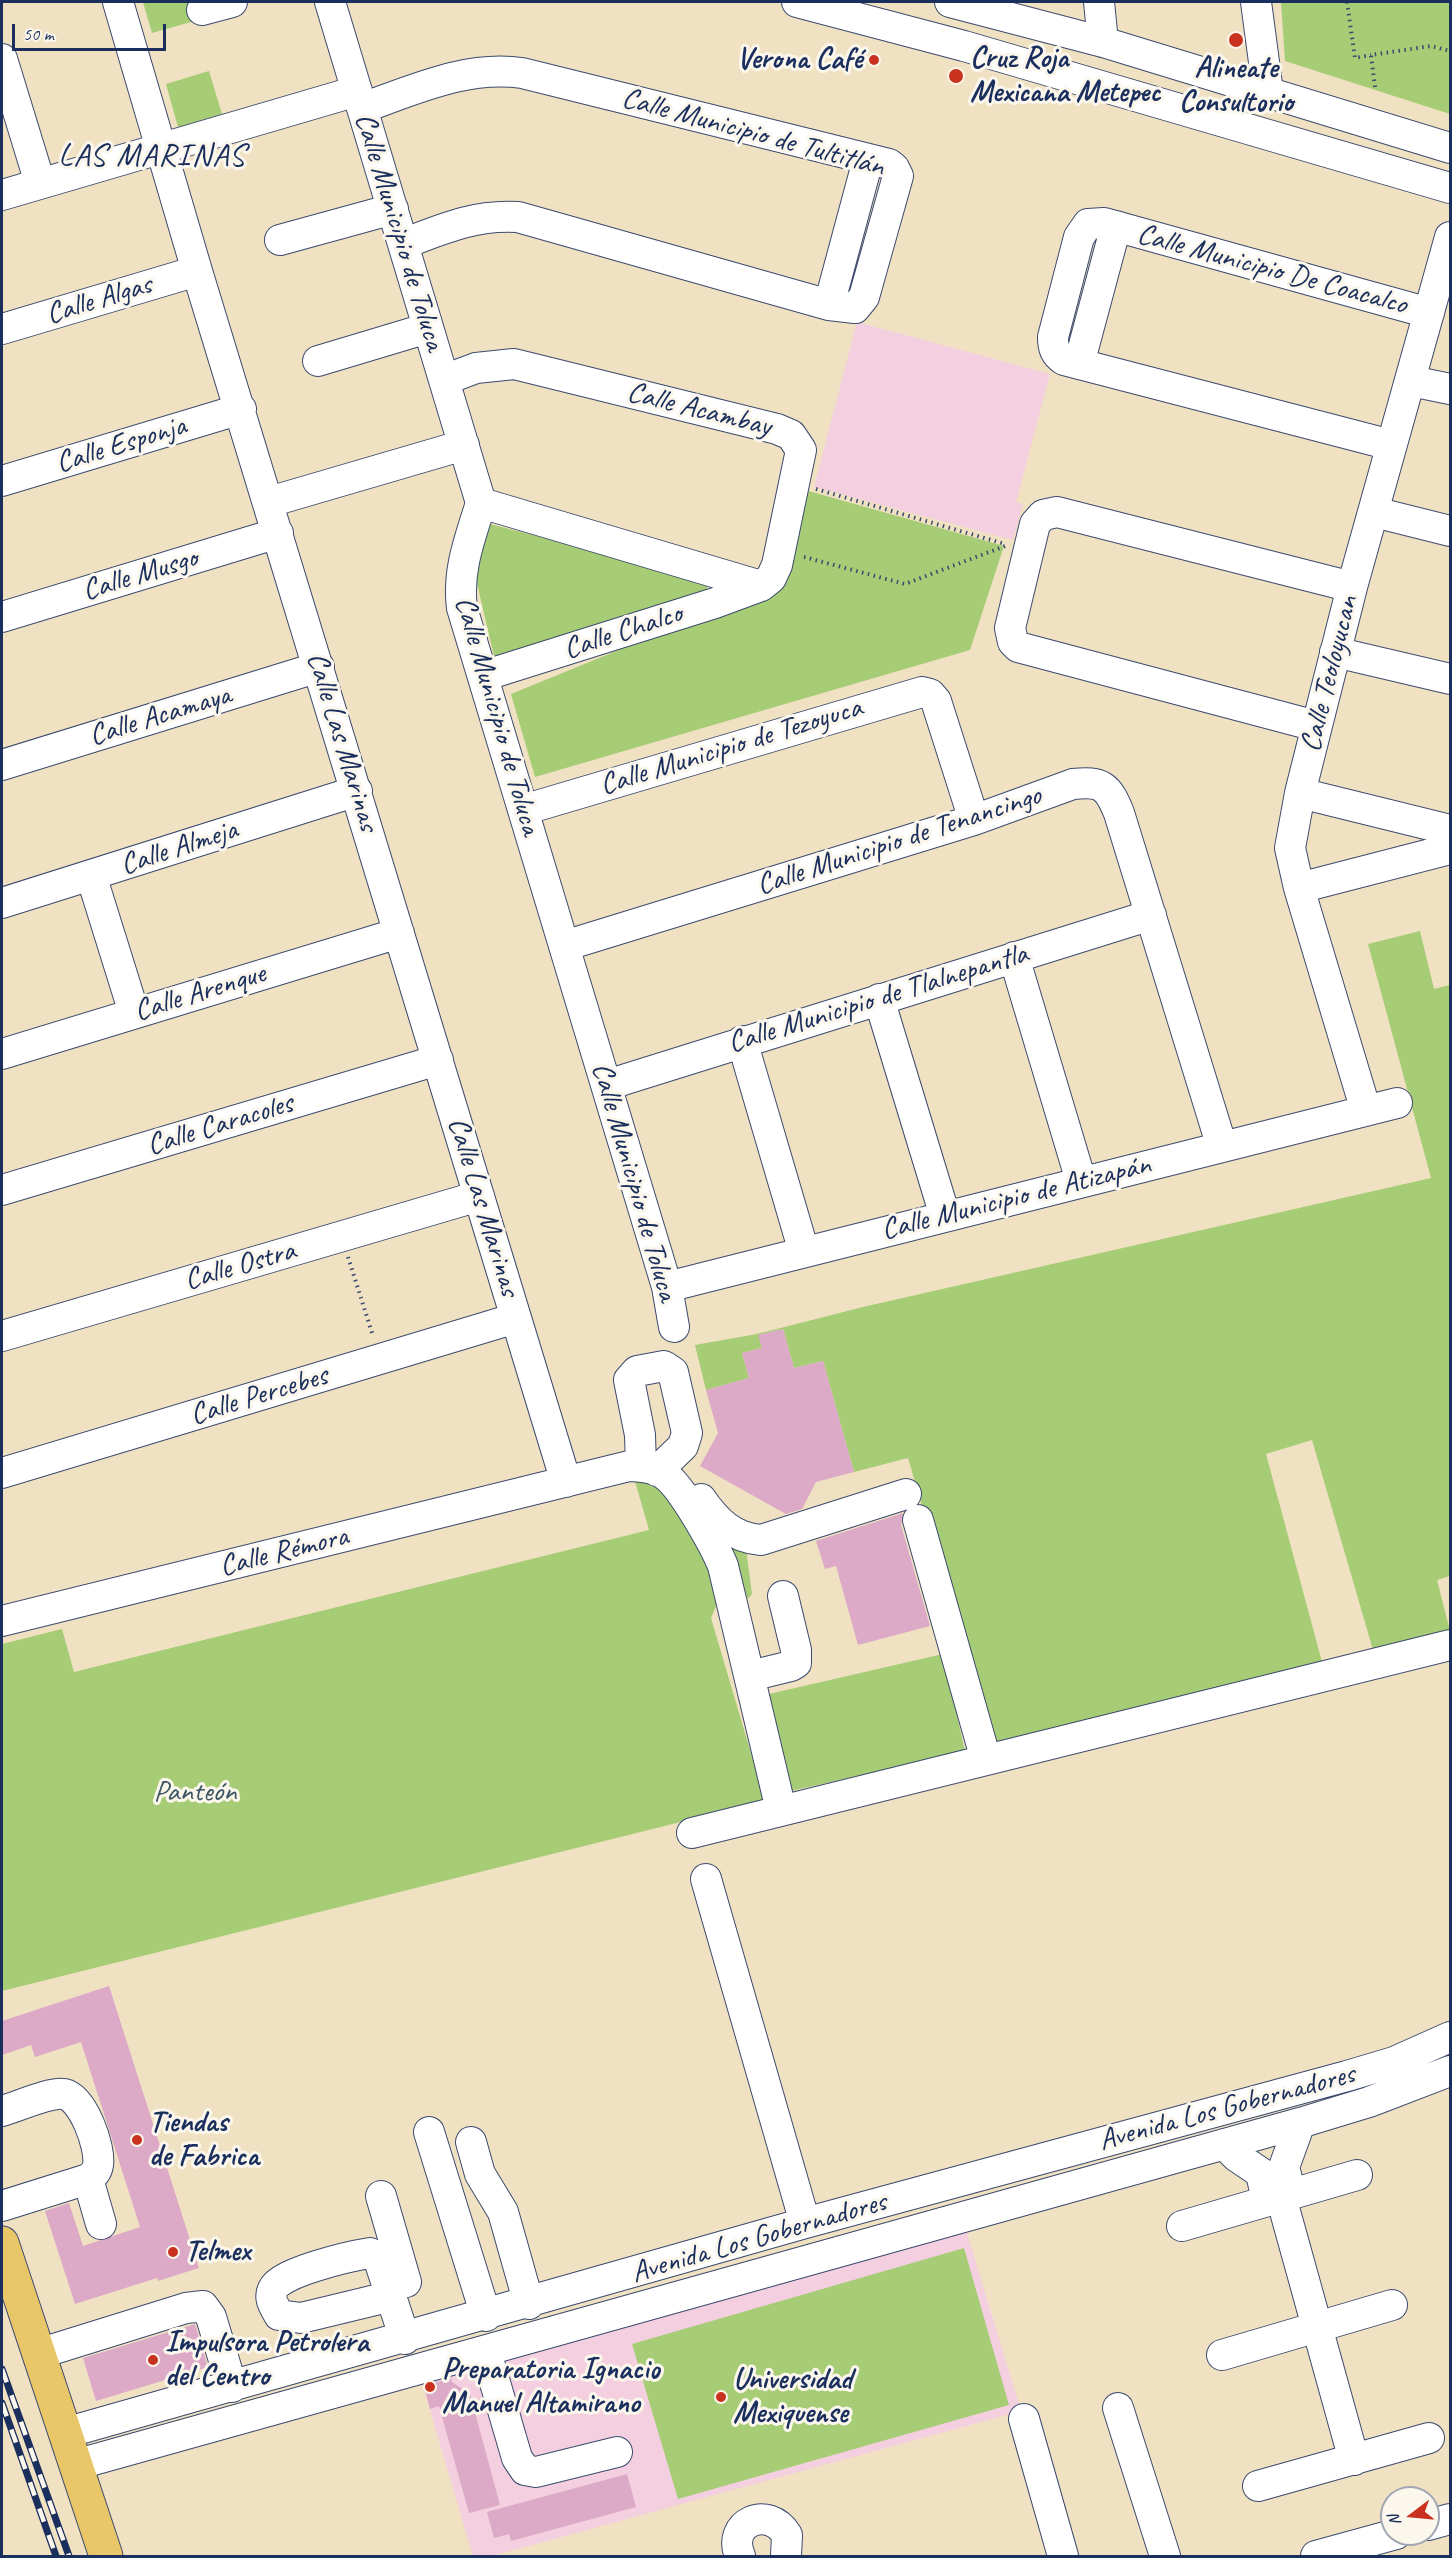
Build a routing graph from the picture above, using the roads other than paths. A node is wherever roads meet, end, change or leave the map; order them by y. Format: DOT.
graph roads {
  1 [pos="118,2"];
  2 [pos="232,2"];
  3 [pos="330,2"];
  4 [pos="796,2"];
  5 [pos="1099,2"];
  6 [pos="1256,2"];
  7 [pos="963,5"];
  8 [pos="202,10"];
  9 [pos="1103,42"];
  10 [pos="964,46"];
  11 [pos="2,59"];
  12 [pos="1268,92"];
  13 [pos="360,100"];
  14 [pos="160,148"];
  15 [pos="1450,148"];
  16 [pos="40,183"];
  17 [pos="1450,188"];
  18 [pos="2,195"];
  19 [pos="393,209"];
  20 [pos="1450,237"];
  21 [pos="280,240"];
  22 [pos="403,244"];
  23 [pos="197,270"];
  24 [pos="1429,313"];
  25 [pos="428,328"];
  26 [pos="2,329"];
  27 [pos="318,361"];
  28 [pos="444,380"];
  29 [pos="1411,381"];
  30 [pos="1450,389"];
  31 [pos="241,409"];
  32 [pos="464,445"];
  33 [pos="1391,445"];
  34 [pos="2,481"];
  35 [pos="269,502"];
  36 [pos="481,503"];
  37 [pos="1374,512"];
  38 [pos="1450,531"];
  39 [pos="278,533"];
  40 [pos="761,586"];
  41 [pos="1352,588"];
  42 [pos="2,616"];
  43 [pos="1335,652"];
  44 [pos="319,667"];
  45 [pos="483,676"];
  46 [pos="1450,680"];
  47 [pos="1316,726"];
  48 [pos="2,765"];
  49 [pos="357,791"];
  50 [pos="1300,793"];
  51 [pos="523,810"];
  52 [pos="974,820"];
  53 [pos="1450,830"];
  54 [pos="1450,849"];
  55 [pos="91,875"];
  56 [pos="1299,888"];
  57 [pos="2,903"];
  58 [pos="1151,915"];
  59 [pos="399,933"];
  60 [pos="564,945"];
  61 [pos="1014,957"];
  62 [pos="879,999"];
  63 [pos="134,1013"];
  64 [pos="742,1041"];
  65 [pos="2,1054"];
  66 [pos="438,1060"];
  67 [pos="607,1085"];
  68 [pos="1397,1103"];
  69 [pos="1366,1111"];
  70 [pos="1222,1147"];
  71 [pos="1081,1181"];
  72 [pos="2,1190"];
  73 [pos="479,1197"];
  74 [pos="945,1216"];
  75 [pos="804,1252"];
  76 [pos="667,1287"];
  77 [pos="516,1318"];
  78 [pos="674,1327"];
  79 [pos="2,1336"];
  80 [pos="657,1465"];
  81 [pos="2,1473"];
  82 [pos="566,1482"];
  83 [pos="783,1596"];
  84 [pos="2,1621"];
  85 [pos="1450,1645"];
  86 [pos="750,1676"];
  87 [pos="986,1760"];
  88 [pos="781,1810"];
  89 [pos="692,1833"];
  90 [pos="706,1879"];
  91 [pos="1450,2037"];
  92 [pos="1450,2071"];
  93 [pos="2,2111"];
  94 [pos="1300,2123"];
  95 [pos="429,2132"];
  96 [pos="471,2142"];
  97 [pos="1224,2144"];
  98 [pos="990,2173"];
  99 [pos="1357,2175"];
  100 [pos="88,2179"];
  101 [pos="1277,2187"];
  102 [pos="381,2196"];
  103 [pos="2,2206"];
  104 [pos="1000,2207"];
  105 [pos="805,2223"];
  106 [pos="101,2224"];
  107 [pos="1182,2226"];
  108 [pos="2,2243"];
  109 [pos="392,2296"];
  110 [pos="529,2304"];
  111 [pos="1392,2305"];
  112 [pos="486,2316"];
  113 [pos="1317,2327"];
  114 [pos="413,2336"];
  115 [pos="486,2352"];
  116 [pos="38,2354"];
  117 [pos="1222,2355"];
  118 [pos="232,2387"];
  119 [pos="183,2402"];
  120 [pos="1118,2408"];
  121 [pos="1024,2419"];
  122 [pos="191,2432"];
  123 [pos="65,2433"];
  124 [pos="1429,2438"];
  125 [pos="617,2452"];
  126 [pos="1354,2460"];
  127 [pos="75,2465"];
  128 [pos="1258,2486"];
  129 [pos="1380,2538"];
  130 [pos="787,2555"];
  131 [pos="106,2556"];
  132 [pos="740,2556"];
  133 [pos="1063,2556"];
  134 [pos="1165,2556"];
  135 [pos="1316,2556"];
  1 -- 14 [label="street, Calle Las Marinas"];
  2 -- 8 [label="street"];
  3 -- 13 [label="street, Calle Municipio de Toluca"];
  4 -- 10 [label="street"];
  5 -- 9 [label="street"];
  6 -- 12 [label="street"];
  7 -- 9 [label="street"];
  7 -- 10 [label="street"];
  9 -- 12 [label="street"];
  10 -- 17 [label="street"];
  11 -- 16 [label="street"];
  12 -- 15 [label="street"];
  13 -- 14 [label="street, Calle Municipio de Tultitlán"];
  13 -- 19 [label="street, Calle Municipio de Toluca"];
  13 -- 22 [label="street, Calle Municipio de Tultitlán"];
  14 -- 16 [label="street, Calle Municipio de Tultitlán"];
  14 -- 23 [label="street, Calle Las Marinas"];
  16 -- 18 [label="street, Calle Municipio de Tultitlán"];
  19 -- 21 [label="street"];
  19 -- 22 [label="street, Calle Municipio de Toluca"];
  20 -- 24 [label="street, Calle Teoloyucan"];
  22 -- 25 [label="street, Calle Municipio de Toluca"];
  23 -- 26 [label="street, Calle Algas"];
  23 -- 31 [label="street, Calle Las Marinas"];
  24 -- 29 [label="street, Calle Teoloyucan"];
  24 -- 33 [label="street, Calle Municipio De Coacalco"];
  25 -- 27 [label="street"];
  25 -- 28 [label="street, Calle Municipio de Toluca"];
  28 -- 32 [label="street, Calle Municipio de Toluca"];
  28 -- 40 [label="street, Calle Acambay"];
  29 -- 30 [label="street"];
  29 -- 33 [label="street, Calle Teoloyucan"];
  31 -- 34 [label="street, Calle Esponja"];
  31 -- 35 [label="street, Calle Las Marinas"];
  32 -- 35 [label="street"];
  32 -- 36 [label="street, Calle Municipio de Toluca"];
  33 -- 37 [label="street, Calle Teoloyucan"];
  35 -- 39 [label="street, Calle Las Marinas"];
  36 -- 40 [label="street"];
  36 -- 45 [label="street, Calle Municipio de Toluca"];
  37 -- 38 [label="street"];
  37 -- 41 [label="street, Calle Teoloyucan"];
  39 -- 42 [label="street, Calle Musgo"];
  39 -- 44 [label="street, Calle Las Marinas"];
  40 -- 45 [label="street, Calle Chalco"];
  41 -- 43 [label="street, Calle Teoloyucan"];
  41 -- 47 [label="street"];
  43 -- 46 [label="street"];
  43 -- 47 [label="street, Calle Teoloyucan"];
  44 -- 48 [label="street, Calle Acamaya"];
  44 -- 49 [label="street, Calle Las Marinas"];
  45 -- 51 [label="street, Calle Municipio de Toluca"];
  47 -- 50 [label="street, Calle Teoloyucan"];
  49 -- 55 [label="street, Calle Almeja"];
  49 -- 59 [label="street, Calle Las Marinas"];
  50 -- 53 [label="street"];
  50 -- 56 [label="street, Calle Teoloyucan"];
  51 -- 52 [label="street, Calle Municipio de Tezoyuca"];
  51 -- 60 [label="street, Calle Municipio de Toluca"];
  52 -- 58 [label="street, Calle Municipio de Tenancingo"];
  52 -- 60 [label="street, Calle Municipio de Tenancingo"];
  54 -- 56 [label="street"];
  55 -- 57 [label="street, Calle Almeja"];
  55 -- 63 [label="street"];
  56 -- 69 [label="street, Calle Teoloyucan"];
  58 -- 61 [label="street, Calle Municipio de Tlalnepantla"];
  58 -- 70 [label="street"];
  59 -- 63 [label="street, Calle Arenque"];
  59 -- 66 [label="street, Calle Las Marinas"];
  60 -- 67 [label="street, Calle Municipio de Toluca"];
  61 -- 62 [label="street, Calle Municipio de Tlalnepantla"];
  61 -- 71 [label="street"];
  62 -- 64 [label="street, Calle Municipio de Tlalnepantla"];
  62 -- 74 [label="street"];
  63 -- 65 [label="street, Calle Arenque"];
  64 -- 67 [label="street, Calle Municipio de Tlalnepantla"];
  64 -- 75 [label="street"];
  66 -- 72 [label="street, Calle Caracoles"];
  66 -- 73 [label="street, Calle Las Marinas"];
  67 -- 76 [label="street, Calle Municipio de Toluca"];
  68 -- 69 [label="street, Calle Municipio de Atizapán"];
  69 -- 70 [label="street, Calle Municipio de Atizapán"];
  70 -- 71 [label="street, Calle Municipio de Atizapán"];
  71 -- 74 [label="street, Calle Municipio de Atizapán"];
  73 -- 77 [label="street, Calle Las Marinas"];
  73 -- 79 [label="street, Calle Ostra"];
  74 -- 75 [label="street, Calle Municipio de Atizapán"];
  75 -- 76 [label="street, Calle Municipio de Atizapán"];
  76 -- 78 [label="street, Calle Municipio de Toluca"];
  77 -- 81 [label="street, Calle Percebes"];
  77 -- 82 [label="street, Calle Las Marinas"];
  80 -- 82 [label="street, Calle Rémora"];
  80 -- 86 [label="street"];
  80 -- 87 [label="street"];
  82 -- 84 [label="street, Calle Rémora"];
  83 -- 86 [label="street"];
  85 -- 87 [label="street"];
  86 -- 88 [label="street"];
  87 -- 88 [label="street"];
  88 -- 89 [label="street"];
  90 -- 105 [label="street"];
  91 -- 98 [label="street, Avenida Los Gobernadores"];
  92 -- 94 [label="street, Avenida Los Gobernadores"];
  93 -- 100 [label="street"];
  94 -- 97 [label="street, Avenida Los Gobernadores"];
  94 -- 101 [label="street"];
  95 -- 112 [label="street"];
  96 -- 110 [label="street"];
  97 -- 101 [label="street"];
  97 -- 104 [label="street, Avenida Los Gobernadores"];
  98 -- 104 [label="street"];
  98 -- 105 [label="street, Avenida Los Gobernadores"];
  99 -- 101 [label="street"];
  100 -- 103 [label="street"];
  100 -- 106 [label="street"];
  101 -- 107 [label="street"];
  101 -- 113 [label="street"];
  102 -- 114 [label="street"];
  104 -- 115 [label="street, Avenida Los Gobernadores"];
  105 -- 110 [label="street, Avenida Los Gobernadores"];
  108 -- 116 [label="main road"];
  109 -- 114 [label="street"];
  110 -- 112 [label="street, Avenida Los Gobernadores"];
  111 -- 113 [label="street"];
  112 -- 114 [label="street, Avenida Los Gobernadores"];
  113 -- 117 [label="street"];
  113 -- 126 [label="street"];
  114 -- 118 [label="street, Avenida Los Gobernadores"];
  115 -- 122 [label="street, Avenida Los Gobernadores"];
  115 -- 125 [label="street"];
  116 -- 118 [label="street"];
  116 -- 123 [label="main road"];
  118 -- 119 [label="street, Avenida Los Gobernadores"];
  119 -- 122 [label="street"];
  119 -- 123 [label="street, Avenida Los Gobernadores"];
  120 -- 134 [label="street"];
  121 -- 133 [label="street"];
  122 -- 127 [label="street, Avenida Los Gobernadores"];
  123 -- 127 [label="main road"];
  124 -- 126 [label="street"];
  126 -- 128 [label="street"];
  127 -- 131 [label="main road"];
  129 -- 135 [label="street"];
  130 -- 132 [label="street"];
}
